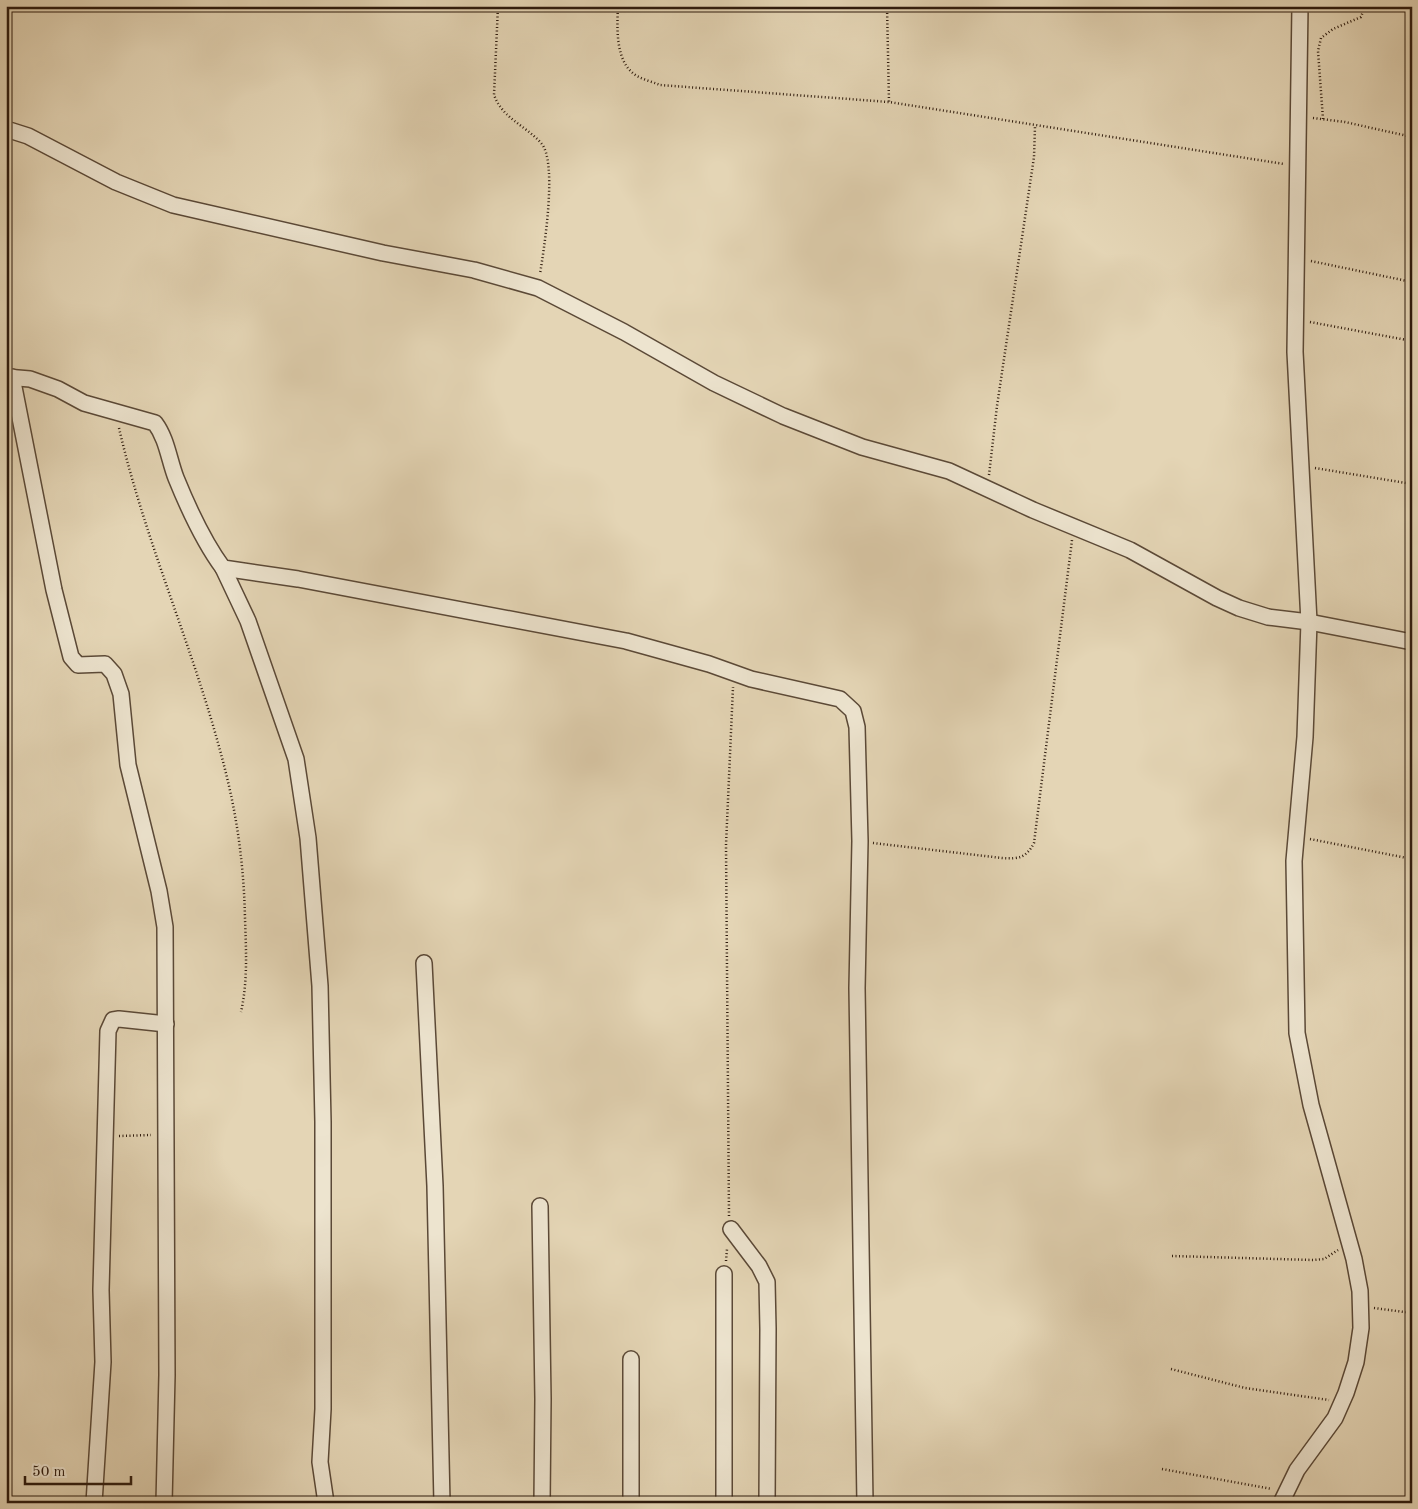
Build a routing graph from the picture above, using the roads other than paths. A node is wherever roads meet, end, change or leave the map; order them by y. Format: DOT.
graph roads {
  1 [pos="1300,6"];
  2 [pos="6,129"];
  3 [pos="9,377"];
  4 [pos="223,568"];
  5 [pos="1309,622"];
  6 [pos="1412,642"];
  7 [pos="424,963"];
  8 [pos="166,1024"];
  9 [pos="540,1206"];
  10 [pos="731,1229"];
  11 [pos="724,1274"];
  12 [pos="631,1359"];
  13 [pos="1283,1497"];
  14 [pos="94,1503"];
  15 [pos="164,1503"];
  16 [pos="326,1503"];
  17 [pos="442,1503"];
  18 [pos="542,1503"];
  19 [pos="631,1503"];
  20 [pos="724,1503"];
  21 [pos="767,1503"];
  22 [pos="865,1503"];
  1 -- 5 [label="street"];
  2 -- 5 [label="street"];
  3 -- 4 [label="street"];
  3 -- 8 [label="street"];
  4 -- 16 [label="street"];
  4 -- 22 [label="street"];
  5 -- 6 [label="street"];
  5 -- 13 [label="street"];
  7 -- 17 [label="street"];
  8 -- 14 [label="street"];
  8 -- 15 [label="street"];
  9 -- 18 [label="street"];
  10 -- 21 [label="street"];
  11 -- 20 [label="street"];
  12 -- 19 [label="street"];
}
